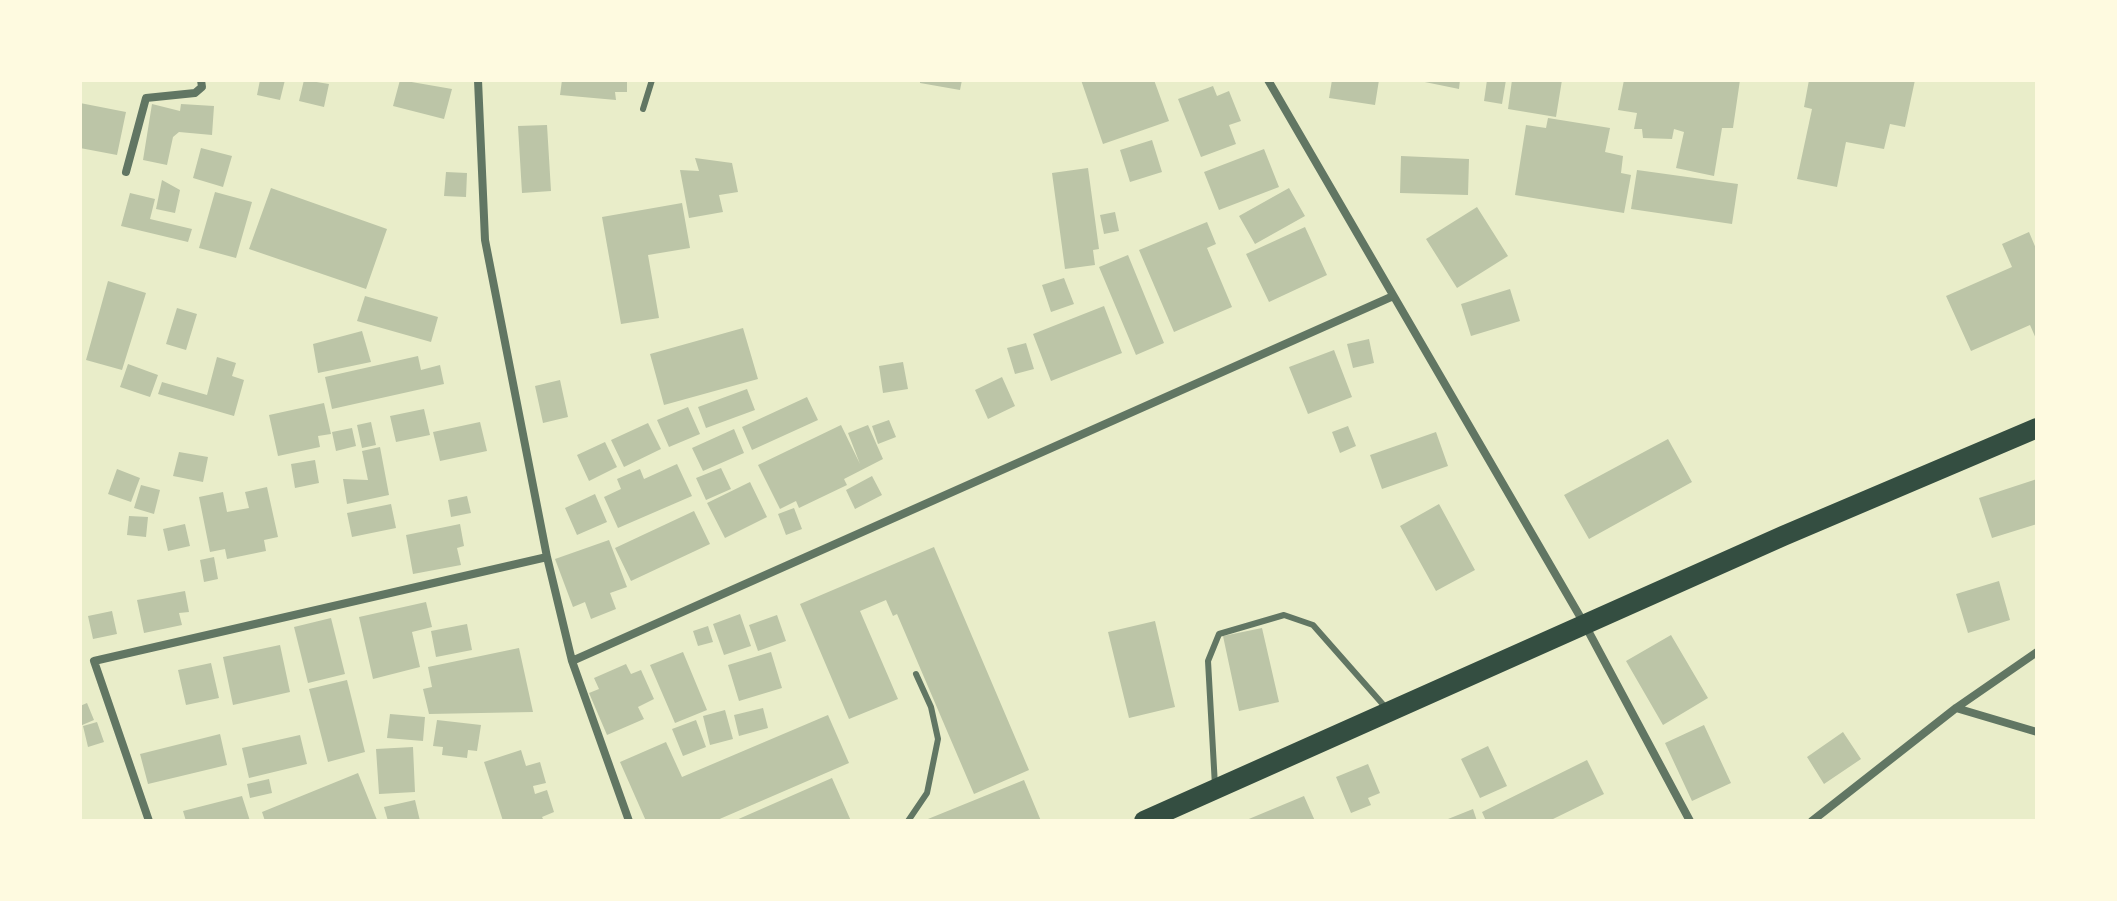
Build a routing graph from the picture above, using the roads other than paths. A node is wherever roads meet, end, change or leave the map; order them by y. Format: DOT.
graph roads {
  1 [pos="201,80"];
  2 [pos="467,80"];
  3 [pos="652,80"];
  4 [pos="1268,80"];
  5 [pos="478,81"];
  6 [pos="643,109"];
  7 [pos="126,172"];
  8 [pos="1391,297"];
  9 [pos="2037,428"];
  10 [pos="547,557"];
  11 [pos="1585,625"];
  12 [pos="2037,652"];
  13 [pos="572,661"];
  14 [pos="916,674"];
  15 [pos="1956,708"];
  16 [pos="1389,712"];
  17 [pos="2037,732"];
  18 [pos="1215,789"];
  19 [pos="149,821"];
  20 [pos="629,821"];
  21 [pos="908,821"];
  22 [pos="1144,821"];
  23 [pos="1690,821"];
  24 [pos="1812,821"];
  1 -- 7 [label="street"];
  2 -- 5 [label="street"];
  3 -- 6 [label="lane"];
  4 -- 8 [label="street"];
  5 -- 10 [label="street"];
  8 -- 11 [label="street"];
  8 -- 13 [label="street"];
  9 -- 11 [label="main road"];
  10 -- 13 [label="street"];
  10 -- 19 [label="street"];
  11 -- 16 [label="main road"];
  11 -- 23 [label="street"];
  12 -- 15 [label="street"];
  13 -- 20 [label="street"];
  14 -- 21 [label="lane"];
  15 -- 17 [label="street"];
  15 -- 24 [label="street"];
  16 -- 18 [label="main road"];
  16 -- 18 [label="lane"];
  18 -- 22 [label="main road"];
}
